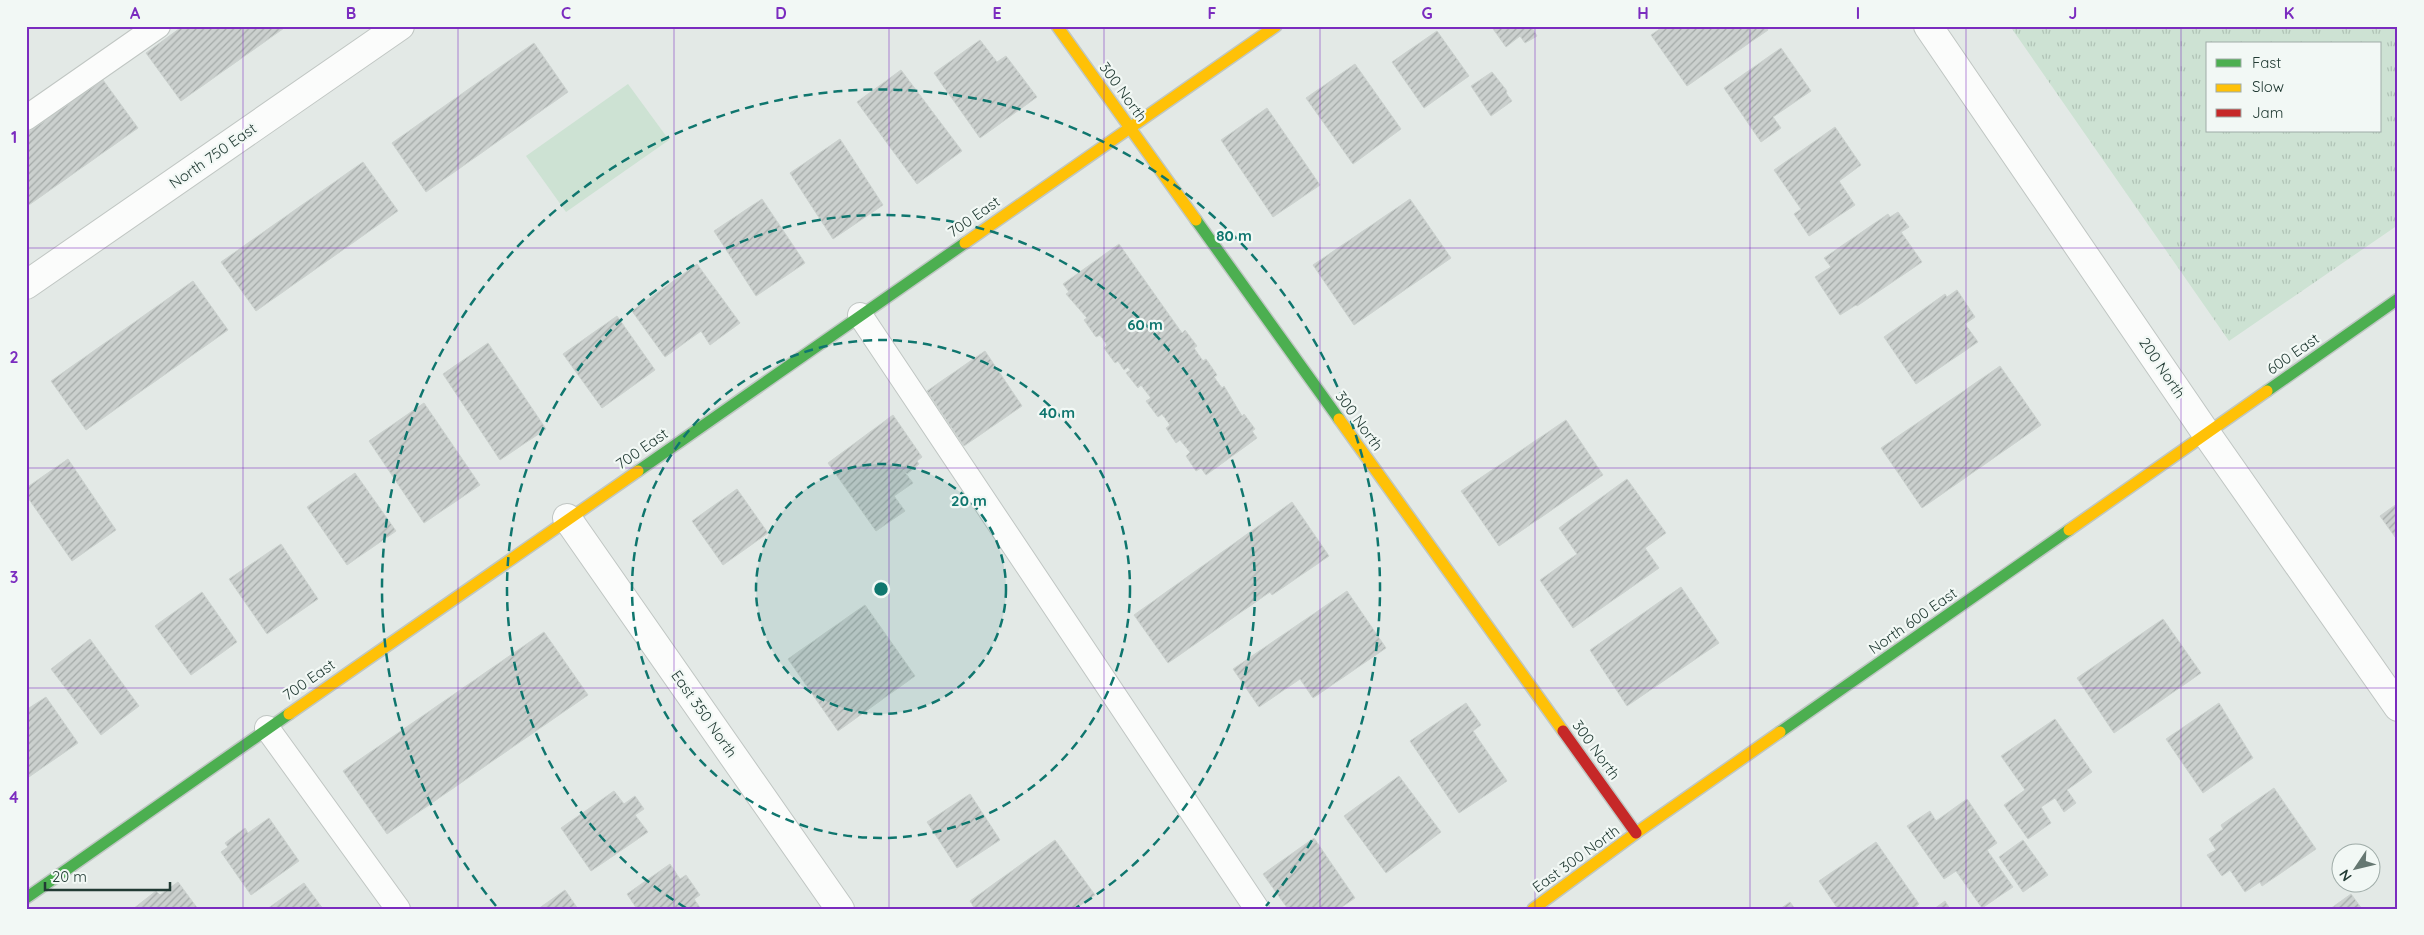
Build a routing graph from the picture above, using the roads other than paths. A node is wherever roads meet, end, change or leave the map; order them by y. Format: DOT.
graph roads {
  1 [pos="158,26"];
  2 [pos="1057,26"];
  3 [pos="1276,26"];
  4 [pos="1928,26"];
  5 [pos="385,30"];
  6 [pos="26,118"];
  7 [pos="1130,128"];
  8 [pos="26,285"];
  9 [pos="2398,299"];
  10 [pos="860,315"];
  11 [pos="2206,433"];
  12 [pos="567,518"];
  13 [pos="2398,707"];
  14 [pos="267,728"];
  15 [pos="1636,833"];
  16 [pos="26,898"];
  17 [pos="398,909"];
  18 [pos="840,909"];
  19 [pos="1257,909"];
  20 [pos="1533,909"];
  1 -- 6 [label="lane"];
  2 -- 7 [label="street, 300 North"];
  3 -- 7 [label="street, 700 East"];
  4 -- 11 [label="street, 200 North"];
  5 -- 8 [label="street, North 750 East"];
  7 -- 10 [label="street, 700 East"];
  7 -- 15 [label="street, 300 North"];
  9 -- 11 [label="street, 600 East"];
  10 -- 12 [label="street, 700 East"];
  10 -- 19 [label="lane"];
  11 -- 13 [label="street, 200 North"];
  11 -- 15 [label="street, North 600 East"];
  12 -- 14 [label="street, 700 East"];
  12 -- 18 [label="street, East 350 North"];
  14 -- 16 [label="street, 700 East"];
  14 -- 17 [label="lane"];
  15 -- 20 [label="street, East 300 North"];
}
